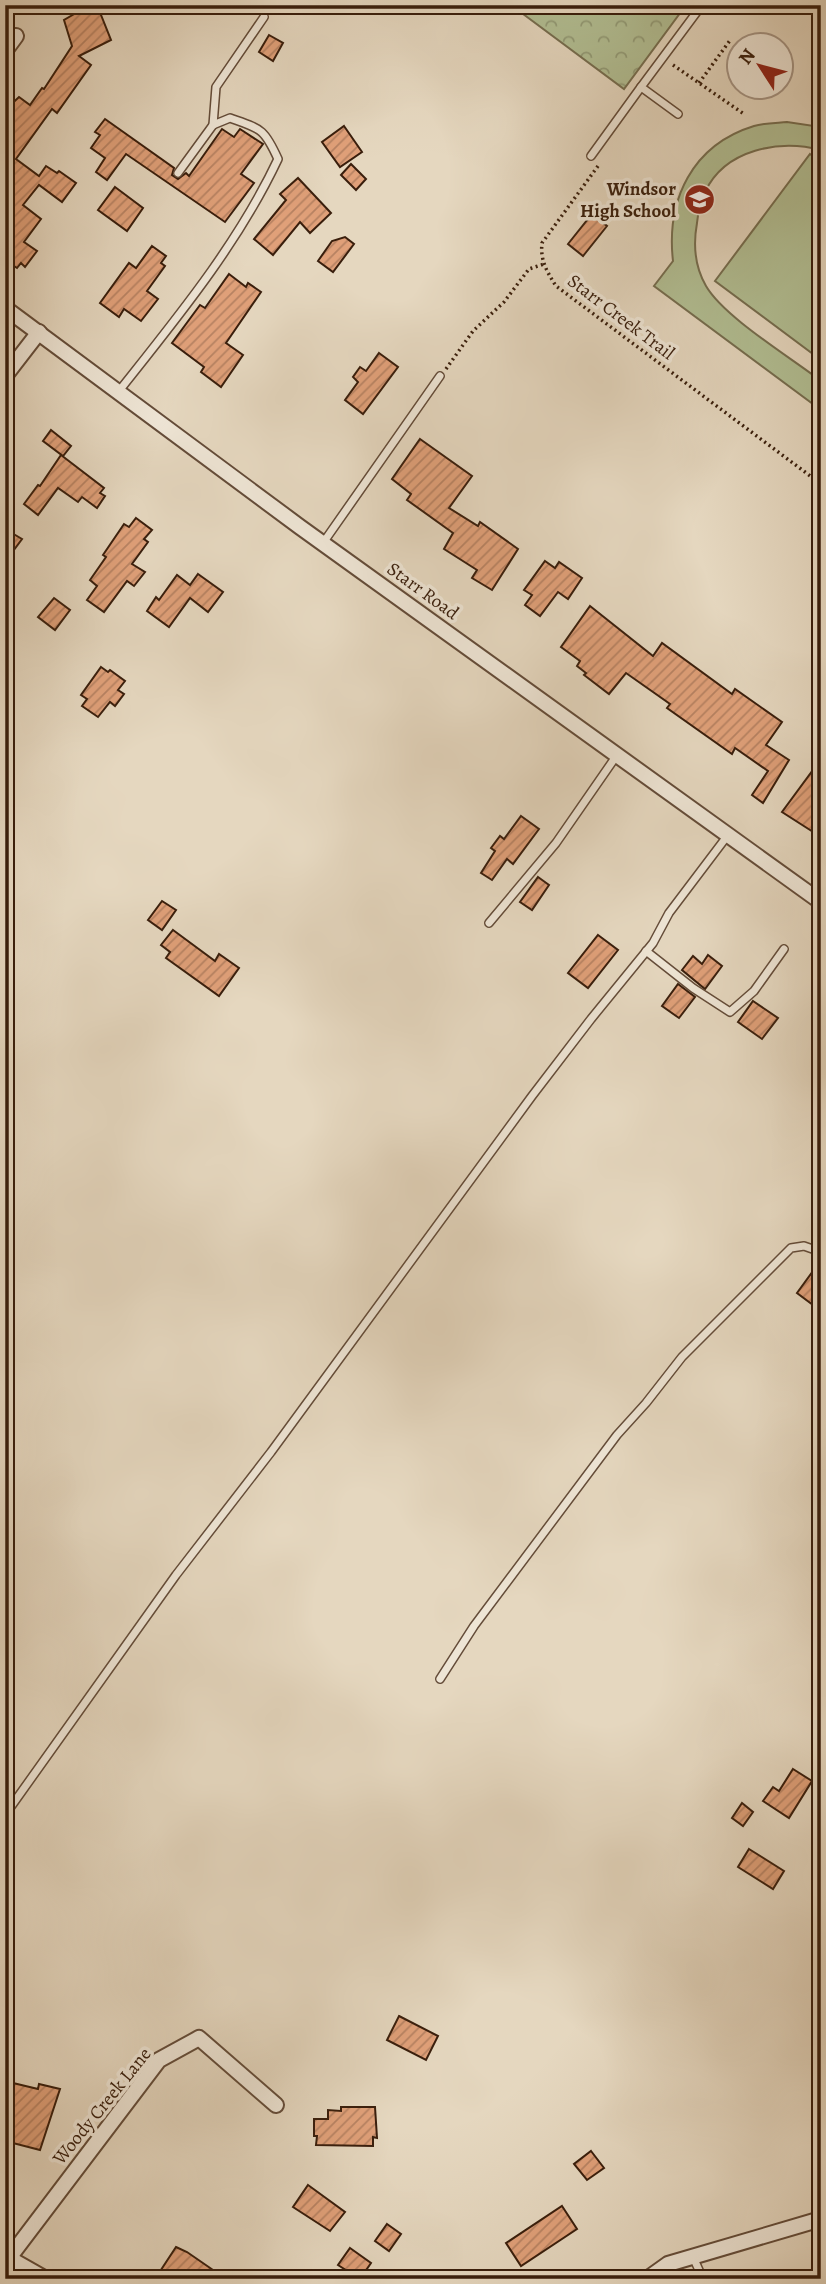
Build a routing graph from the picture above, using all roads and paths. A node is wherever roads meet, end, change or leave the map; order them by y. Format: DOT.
graph roads {
  1 [pos="702,5"];
  2 [pos="264,16"];
  3 [pos="16,36"];
  4 [pos="724,49"];
  5 [pos="5,51"];
  6 [pos="673,65"];
  7 [pos="699,83"];
  8 [pos="641,87"];
  9 [pos="678,114"];
  10 [pos="744,114"];
  11 [pos="213,125"];
  12 [pos="591,156"];
  13 [pos="604,158"];
  14 [pos="178,173"];
  15 [pos="544,264"];
  16 [pos="5,308"];
  17 [pos="39,332"];
  18 [pos="5,376"];
  19 [pos="440,376"];
  20 [pos="119,391"];
  21 [pos="821,484"];
  22 [pos="323,543"];
  23 [pos="617,755"];
  24 [pos="728,835"];
  25 [pos="821,902"];
  26 [pos="489,923"];
  27 [pos="784,949"];
  28 [pos="646,951"];
  29 [pos="821,1252"];
  30 [pos="440,1679"];
  31 [pos="5,1815"];
  32 [pos="276,2105"];
  33 [pos="821,2219"];
  34 [pos="693,2257"];
  35 [pos="7,2260"];
  36 [pos="46,2279"];
  37 [pos="647,2279"];
  38 [pos="704,2279"];
  1 -- 8 [label="lane"];
  2 -- 11 [label="lane"];
  3 -- 5 [label="street"];
  4 -- 7 [label="path"];
  6 -- 7 [label="path"];
  7 -- 10 [label="path"];
  8 -- 9 [label="lane"];
  8 -- 12 [label="lane"];
  11 -- 14 [label="lane"];
  11 -- 20 [label="lane"];
  13 -- 15 [label="path"];
  15 -- 19 [label="path"];
  15 -- 21 [label="path, Starr Creek Trail"];
  16 -- 17 [label="street, Starr Road"];
  17 -- 18 [label="street"];
  17 -- 20 [label="street, Starr Road"];
  19 -- 22 [label="lane"];
  20 -- 22 [label="street, Starr Road"];
  22 -- 23 [label="street, Starr Road"];
  23 -- 24 [label="street, Starr Road"];
  23 -- 26 [label="lane"];
  24 -- 25 [label="street, Starr Road"];
  24 -- 28 [label="lane"];
  27 -- 28 [label="lane"];
  28 -- 31 [label="lane"];
  29 -- 30 [label="lane"];
  32 -- 35 [label="street, Woody Creek Lane"];
  33 -- 34 [label="street"];
  34 -- 37 [label="street"];
  34 -- 38 [label="lane"];
  35 -- 36 [label="street, Woody Creek Lane"];
}
